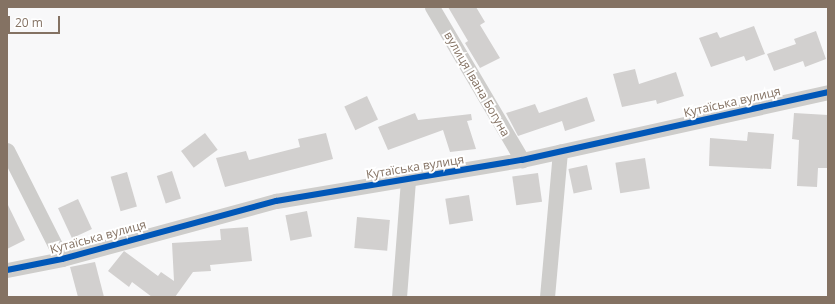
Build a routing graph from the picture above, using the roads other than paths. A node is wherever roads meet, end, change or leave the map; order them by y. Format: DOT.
graph roads {
  1 [pos="432,7"];
  2 [pos="828,92"];
  3 [pos="7,150"];
  4 [pos="560,152"];
  5 [pos="522,160"];
  6 [pos="408,179"];
  7 [pos="62,259"];
  8 [pos="7,270"];
  9 [pos="399,297"];
  10 [pos="547,297"];
  1 -- 5 [label="street, вулиця Івана Богуна"];
  2 -- 4 [label="street, Кутаїська вулиця"];
  3 -- 7 [label="street, Кутаїська вулиця"];
  4 -- 5 [label="street, Кутаїська вулиця"];
  4 -- 10 [label="street"];
  5 -- 6 [label="street, Кутаїська вулиця"];
  6 -- 7 [label="street, Кутаїська вулиця"];
  6 -- 9 [label="street"];
  7 -- 8 [label="street, Кутаїська вулиця"];
}
